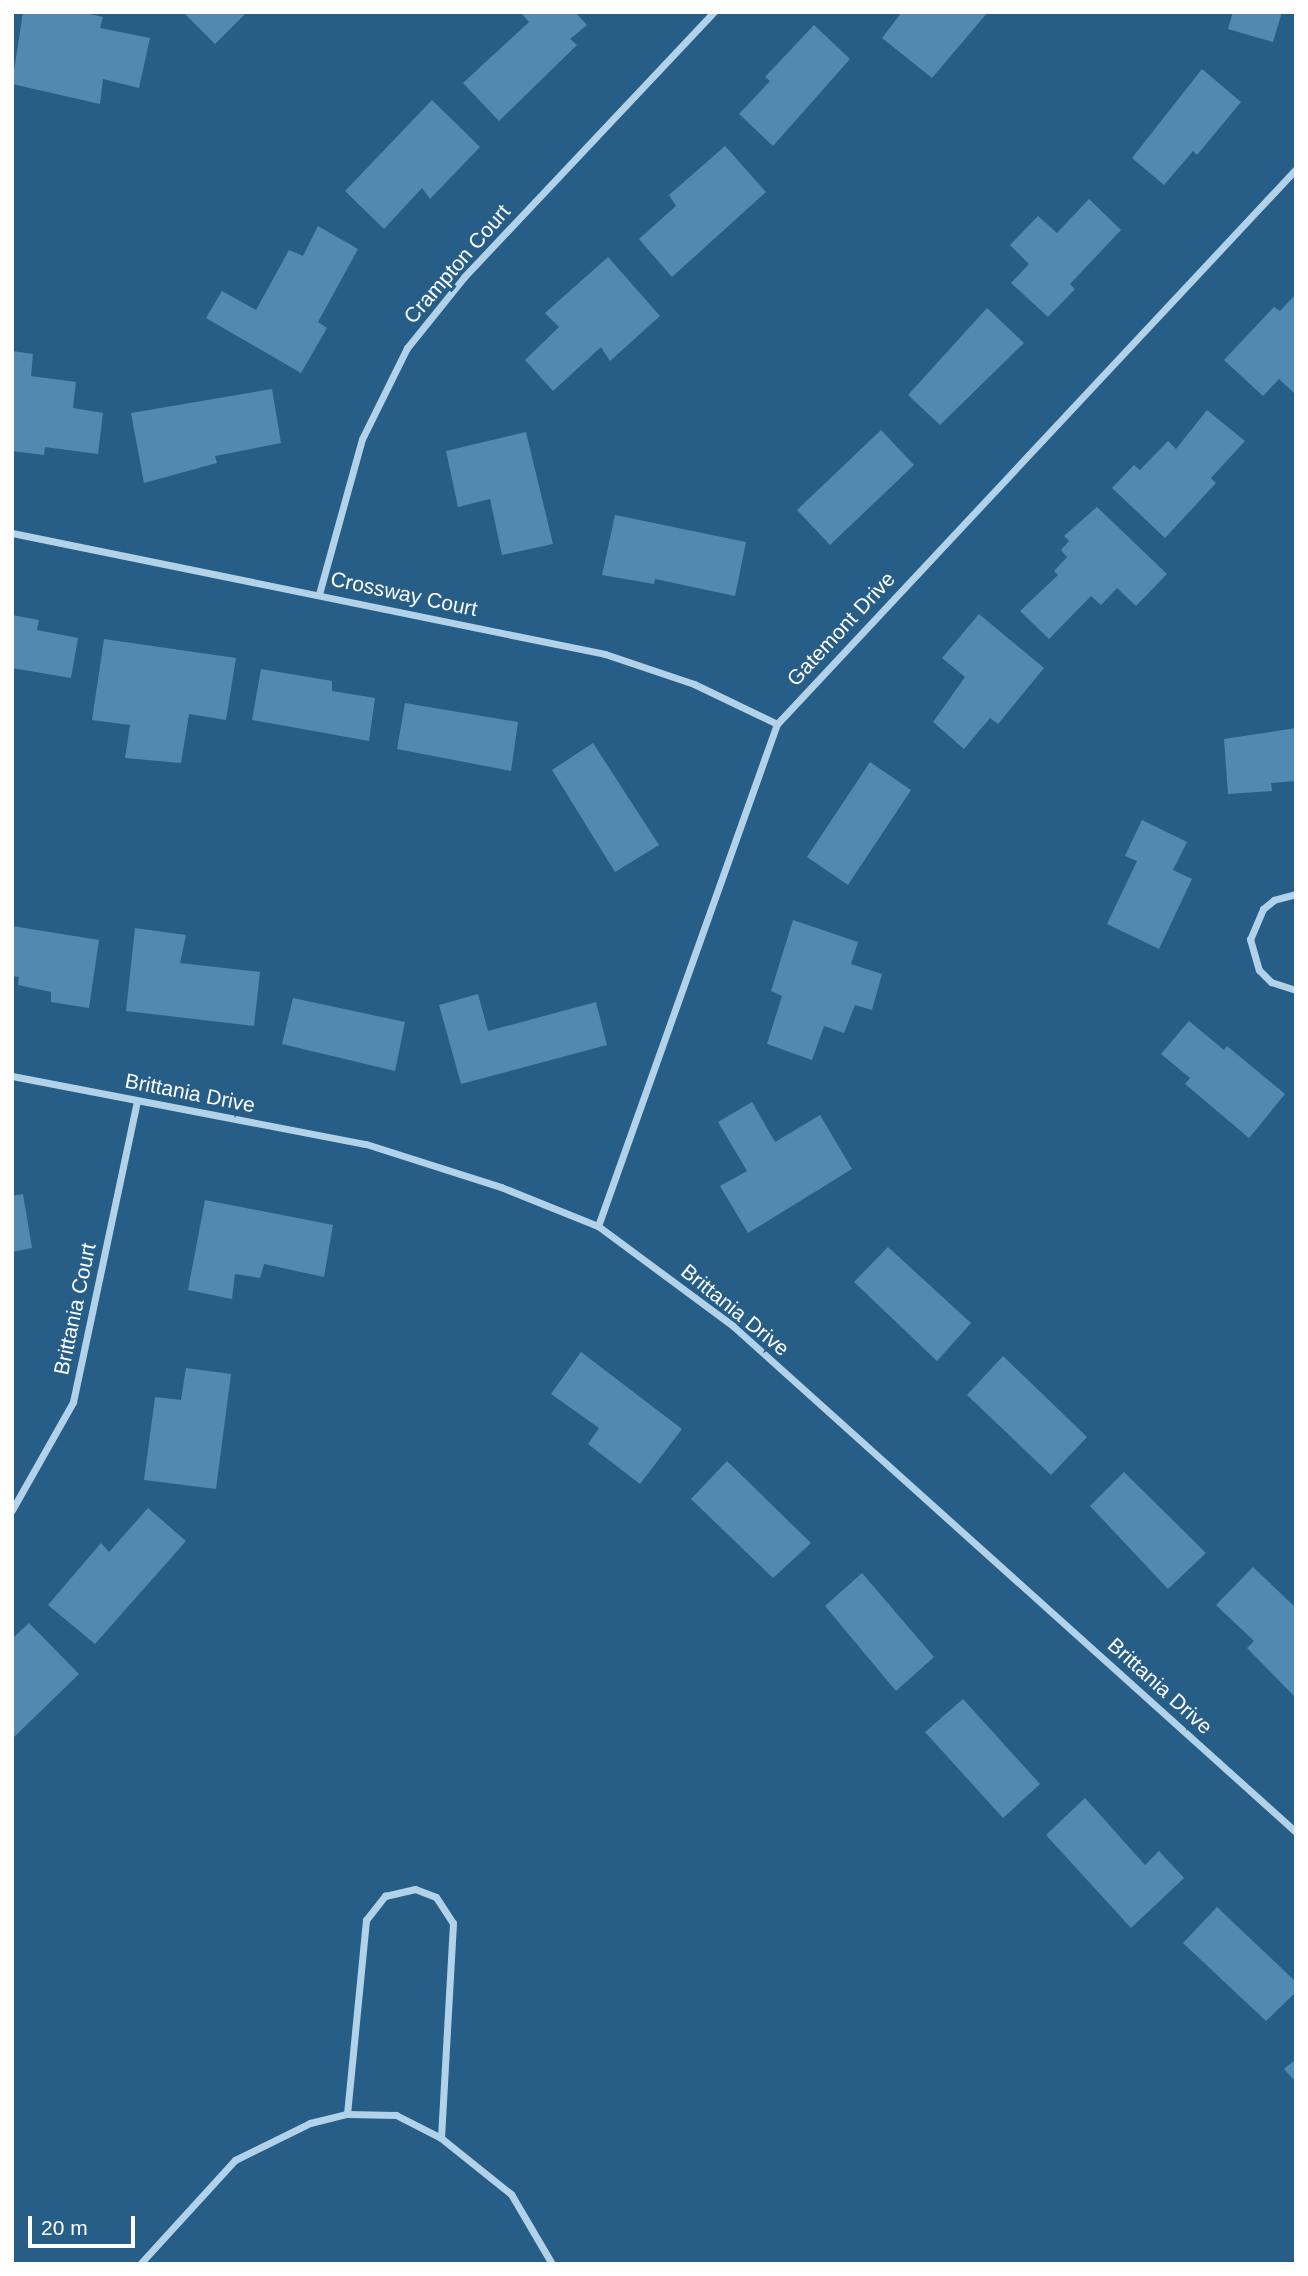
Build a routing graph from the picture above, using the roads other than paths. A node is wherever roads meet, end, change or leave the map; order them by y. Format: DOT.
graph roads {
  1 [pos="714,12"];
  2 [pos="1296,169"];
  3 [pos="12,533"];
  4 [pos="319,594"];
  5 [pos="777,724"];
  6 [pos="1296,894"];
  7 [pos="1296,990"];
  8 [pos="12,1076"];
  9 [pos="137,1101"];
  10 [pos="598,1226"];
  11 [pos="12,1510"];
  12 [pos="1296,1832"];
  13 [pos="347,2114"];
  14 [pos="441,2138"];
  15 [pos="140,2264"];
  16 [pos="552,2264"];
  1 -- 4 [label="street, Crampton Court"];
  2 -- 5 [label="street, Gatemont Drive"];
  3 -- 4 [label="street, Crossway Court"];
  4 -- 5 [label="street, Crossway Court"];
  5 -- 10 [label="street, Gatemont Drive"];
  6 -- 7 [label="street"];
  8 -- 9 [label="street, Brittania Drive"];
  9 -- 10 [label="street, Brittania Drive"];
  9 -- 11 [label="street, Brittania Court"];
  10 -- 12 [label="street, Brittania Drive"];
  13 -- 14 [label="street"];
  13 -- 14 [label="street"];
  13 -- 15 [label="street"];
  14 -- 16 [label="street"];
}
